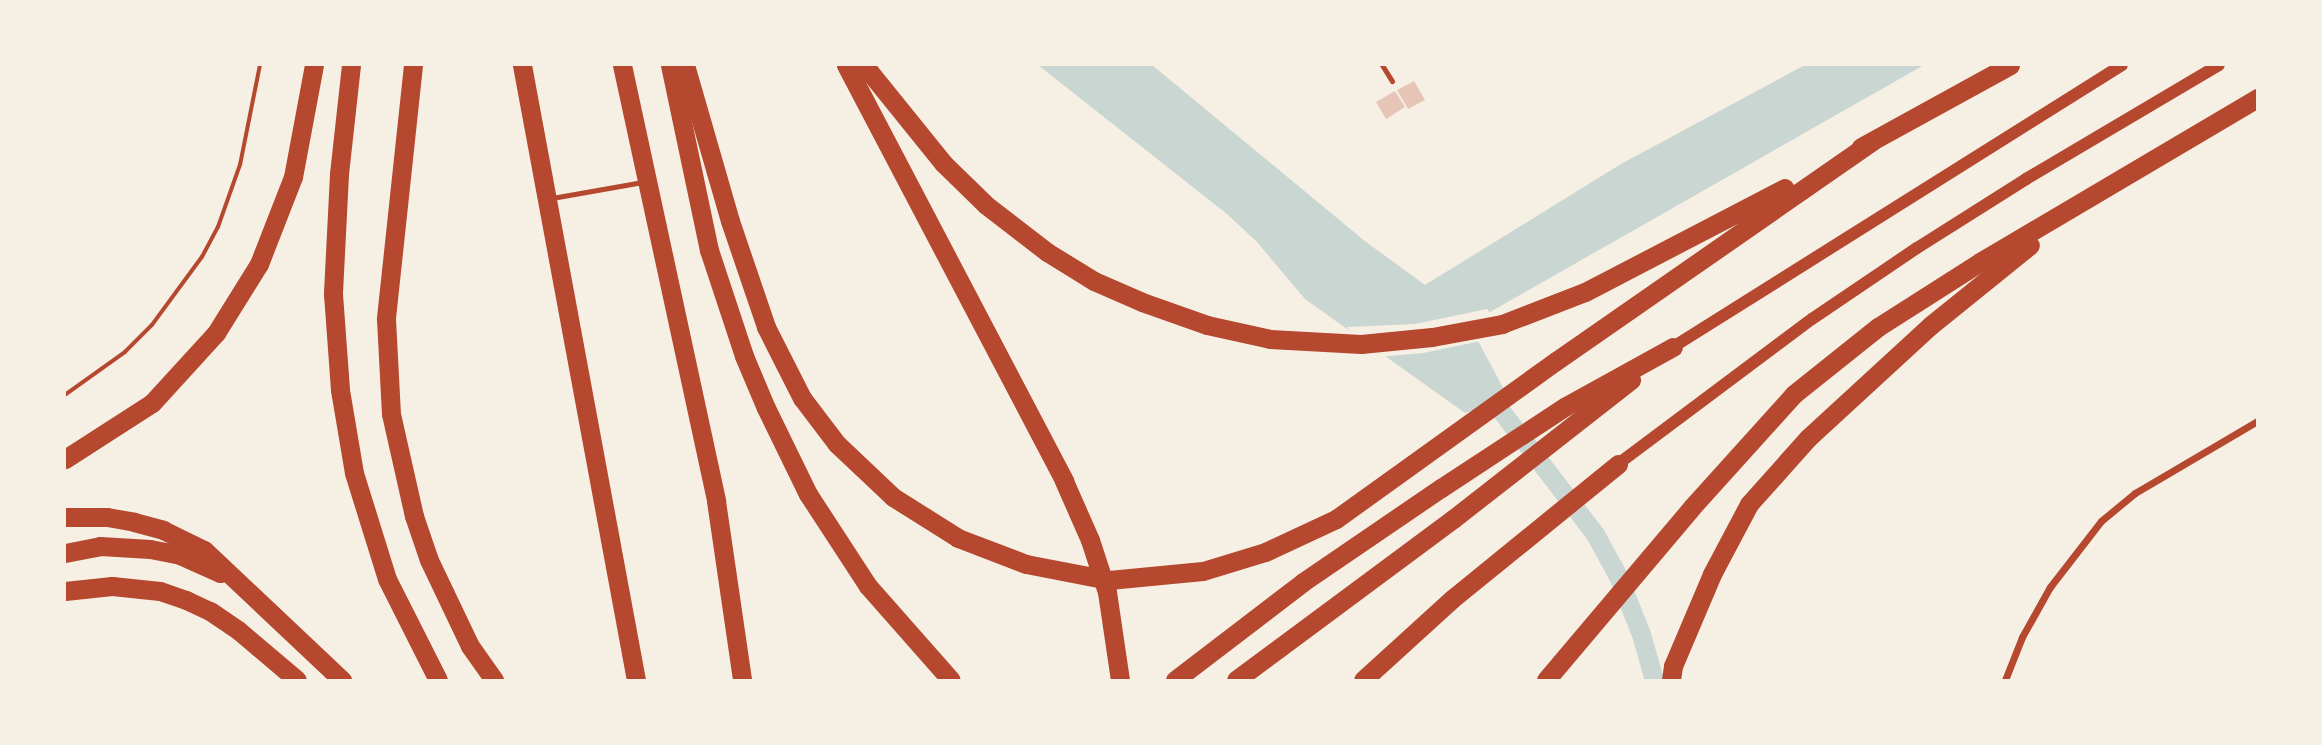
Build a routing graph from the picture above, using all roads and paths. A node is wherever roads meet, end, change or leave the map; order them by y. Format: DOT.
graph roads {
  1 [pos="260,65"];
  2 [pos="314,65"];
  3 [pos="351,65"];
  4 [pos="413,65"];
  5 [pos="522,65"];
  6 [pos="622,65"];
  7 [pos="670,65"];
  8 [pos="685,65"];
  9 [pos="846,65"];
  10 [pos="864,65"];
  11 [pos="1382,65"];
  12 [pos="2010,65"];
  13 [pos="2122,65"];
  14 [pos="2202,65"];
  15 [pos="2219,65"];
  16 [pos="1392,81"];
  17 [pos="2257,98"];
  18 [pos="2125,119"];
  19 [pos="1873,141"];
  20 [pos="2136,169"];
  21 [pos="646,182"];
  22 [pos="546,199"];
  23 [pos="1673,347"];
  24 [pos="65,396"];
  25 [pos="2257,421"];
  26 [pos="65,459"];
  27 [pos="1618,464"];
  28 [pos="65,517"];
  29 [pos="65,552"];
  30 [pos="65,591"];
  31 [pos="254,594"];
  32 [pos="297,680"];
  33 [pos="342,680"];
  34 [pos="438,680"];
  35 [pos="494,680"];
  36 [pos="636,680"];
  37 [pos="742,680"];
  38 [pos="951,680"];
  39 [pos="1120,680"];
  40 [pos="1175,680"];
  41 [pos="1236,680"];
  42 [pos="1363,680"];
  43 [pos="1546,680"];
  44 [pos="1671,680"];
  45 [pos="2006,680"];
  1 -- 24 [label="path"];
  2 -- 26 [label="highway"];
  3 -- 34 [label="highway"];
  4 -- 35 [label="highway"];
  5 -- 22 [label="highway"];
  6 -- 21 [label="highway"];
  7 -- 38 [label="highway"];
  8 -- 19 [label="highway"];
  9 -- 39 [label="highway"];
  10 -- 19 [label="highway"];
  11 -- 16 [label="lane"];
  12 -- 19 [label="highway"];
  13 -- 23 [label="street"];
  14 -- 18 [label="street"];
  15 -- 18 [label="street"];
  17 -- 20 [label="highway"];
  18 -- 27 [label="street"];
  20 -- 43 [label="highway"];
  20 -- 44 [label="highway"];
  21 -- 22 [label="lane"];
  21 -- 37 [label="highway"];
  22 -- 36 [label="highway"];
  23 -- 40 [label="highway"];
  23 -- 41 [label="highway"];
  25 -- 45 [label="street"];
  27 -- 42 [label="highway"];
  28 -- 31 [label="highway"];
  29 -- 31 [label="highway"];
  30 -- 32 [label="highway"];
  31 -- 33 [label="highway"];
}
